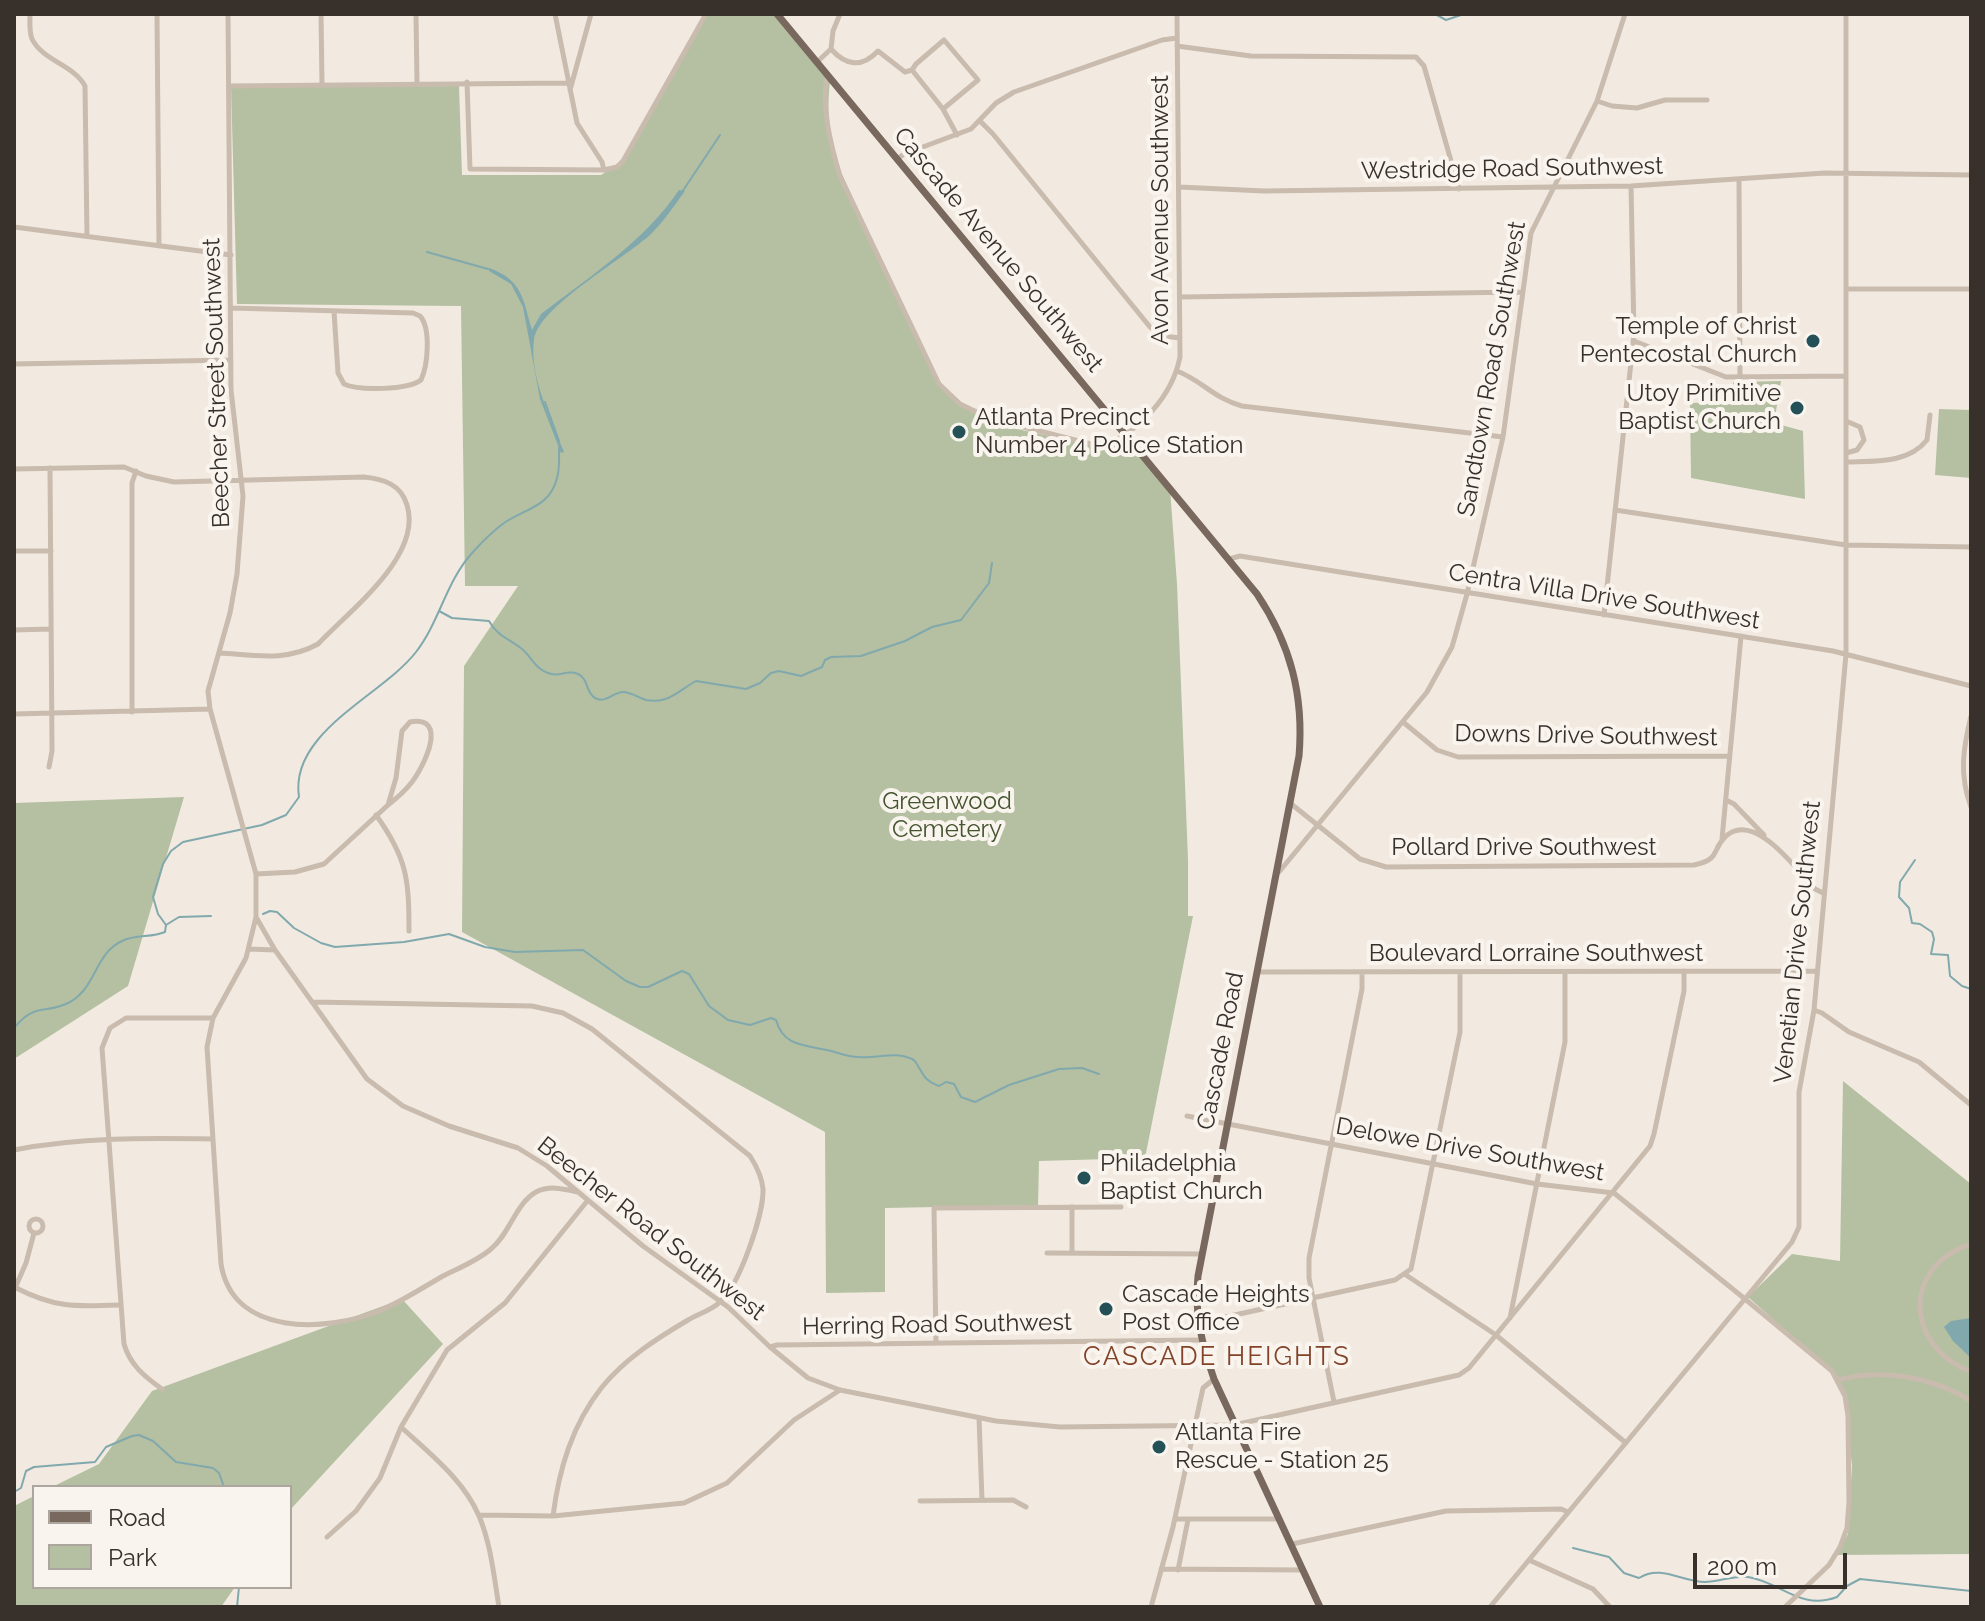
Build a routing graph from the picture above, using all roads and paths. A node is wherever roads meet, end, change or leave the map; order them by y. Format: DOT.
graph roads {
  1 [pos="30,14"];
  2 [pos="157,14"];
  3 [pos="228,14"];
  4 [pos="321,14"];
  5 [pos="416,14"];
  6 [pos="555,14"];
  7 [pos="591,14"];
  8 [pos="706,14"];
  9 [pos="777,14"];
  10 [pos="840,14"];
  11 [pos="1177,14"];
  12 [pos="1625,14"];
  13 [pos="1846,14"];
  14 [pos="1177,38"];
  15 [pos="1177,46"];
  16 [pos="831,49"];
  17 [pos="817,62"];
  18 [pos="912,70"];
  19 [pos="828,75"];
  20 [pos="467,82"];
  21 [pos="417,83"];
  22 [pos="568,83"];
  23 [pos="322,84"];
  24 [pos="229,86"];
  25 [pos="570,93"];
  26 [pos="1707,100"];
  27 [pos="1597,101"];
  28 [pos="943,109"];
  29 [pos="981,122"];
  30 [pos="957,135"];
  31 [pos="897,159"];
  32 [pos="604,170"];
  33 [pos="1846,172"];
  34 [pos="1971,175"];
  35 [pos="1739,179"];
  36 [pos="1631,186"];
  37 [pos="1179,187"];
  38 [pos="1552,187"];
  39 [pos="1459,189"];
  40 [pos="14,227"];
  41 [pos="87,236"];
  42 [pos="159,246"];
  43 [pos="231,255"];
  44 [pos="1846,289"];
  45 [pos="1971,289"];
  46 [pos="1522,292"];
  47 [pos="1180,297"];
  48 [pos="231,308"];
  49 [pos="334,311"];
  50 [pos="1180,338"];
  51 [pos="1634,341"];
  52 [pos="231,360"];
  53 [pos="14,364"];
  54 [pos="1177,371"];
  55 [pos="1846,376"];
  56 [pos="1740,377"];
  57 [pos="1930,415"];
  58 [pos="1846,421"];
  59 [pos="1125,435"];
  60 [pos="1503,437"];
  61 [pos="1846,453"];
  62 [pos="1846,462"];
  63 [pos="50,468"];
  64 [pos="14,469"];
  65 [pos="136,471"];
  66 [pos="242,480"];
  67 [pos="1615,510"];
  68 [pos="1846,545"];
  69 [pos="1971,547"];
  70 [pos="14,551"];
  71 [pos="51,551"];
  72 [pos="1229,559"];
  73 [pos="1467,594"];
  74 [pos="1604,615"];
  75 [pos="51,629"];
  76 [pos="14,630"];
  77 [pos="1741,636"];
  78 [pos="220,653"];
  79 [pos="1846,654"];
  80 [pos="1971,686"];
  81 [pos="210,709"];
  82 [pos="132,712"];
  83 [pos="14,714"];
  84 [pos="51,714"];
  85 [pos="1971,716"];
  86 [pos="1403,722"];
  87 [pos="1730,756"];
  88 [pos="49,767"];
  89 [pos="1726,800"];
  90 [pos="1290,802"];
  91 [pos="388,805"];
  92 [pos="1971,807"];
  93 [pos="1288,812"];
  94 [pos="376,815"];
  95 [pos="1317,824"];
  96 [pos="1765,836"];
  97 [pos="1722,840"];
  98 [pos="256,874"];
  99 [pos="1276,876"];
  100 [pos="1823,893"];
  101 [pos="256,917"];
  102 [pos="262,930"];
  103 [pos="409,931"];
  104 [pos="249,949"];
  105 [pos="275,950"];
  106 [pos="1684,971"];
  107 [pos="1816,971"];
  108 [pos="1257,972"];
  109 [pos="1565,972"];
  110 [pos="1460,973"];
  111 [pos="1362,974"];
  112 [pos="311,1002"];
  113 [pos="1814,1010"];
  114 [pos="213,1018"];
  115 [pos="1971,1105"];
  116 [pos="1187,1116"];
  117 [pos="1228,1123"];
  118 [pos="108,1138"];
  119 [pos="213,1139"];
  120 [pos="1331,1144"];
  121 [pos="14,1150"];
  122 [pos="1434,1164"];
  123 [pos="1537,1184"];
  124 [pos="579,1193"];
  125 [pos="1614,1193"];
  126 [pos="588,1200"];
  127 [pos="1072,1207"];
  128 [pos="1121,1207"];
  129 [pos="34,1233"];
  130 [pos="1971,1244"];
  131 [pos="1047,1253"];
  132 [pos="1072,1253"];
  133 [pos="1203,1254"];
  134 [pos="1406,1275"];
  135 [pos="14,1287"];
  136 [pos="1313,1298"];
  137 [pos="1745,1299"];
  138 [pos="721,1302"];
  139 [pos="119,1305"];
  140 [pos="1510,1318"];
  141 [pos="1198,1323"];
  142 [pos="1496,1335"];
  143 [pos="1201,1340"];
  144 [pos="936,1343"];
  145 [pos="770,1347"];
  146 [pos="1971,1372"];
  147 [pos="1214,1379"];
  148 [pos="1838,1380"];
  149 [pos="162,1389"];
  150 [pos="840,1390"];
  151 [pos="1971,1401"];
  152 [pos="1334,1402"];
  153 [pos="979,1418"];
  154 [pos="1195,1424"];
  155 [pos="1234,1425"];
  156 [pos="401,1427"];
  157 [pos="1626,1443"];
  158 [pos="982,1500"];
  159 [pos="920,1501"];
  160 [pos="1026,1507"];
  161 [pos="1568,1512"];
  162 [pos="479,1515"];
  163 [pos="553,1516"];
  164 [pos="1175,1519"];
  165 [pos="1280,1519"];
  166 [pos="1188,1520"];
  167 [pos="327,1537"];
  168 [pos="1292,1544"];
  169 [pos="1529,1560"];
  170 [pos="1161,1569"];
  171 [pos="1178,1570"];
  172 [pos="1303,1570"];
  173 [pos="499,1607"];
  174 [pos="1151,1607"];
  175 [pos="1320,1607"];
  176 [pos="1490,1607"];
  177 [pos="1610,1607"];
  178 [pos="1785,1607"];
  1 -- 41 [label="street"];
  2 -- 42 [label="street"];
  3 -- 24 [label="street, Beecher Street Southwest"];
  4 -- 23 [label="street"];
  5 -- 21 [label="street"];
  6 -- 22 [label="street"];
  7 -- 25 [label="street"];
  8 -- 32 [label="street"];
  9 -- 17 [label="main road, Cascade Avenue Southwest"];
  10 -- 16 [label="street"];
  11 -- 14 [label="street, Avon Avenue Southwest"];
  12 -- 27 [label="street, Sandtown Road Southwest"];
  13 -- 33 [label="street, Venetian Drive Southwest"];
  14 -- 15 [label="street, Avon Avenue Southwest"];
  14 -- 29 [label="street"];
  15 -- 37 [label="street, Avon Avenue Southwest"];
  15 -- 39 [label="street"];
  16 -- 17 [label="street"];
  16 -- 18 [label="street"];
  17 -- 19 [label="main road, Cascade Avenue Southwest"];
  18 -- 28 [label="street"];
  18 -- 28 [label="street"];
  19 -- 31 [label="main road, Cascade Avenue Southwest"];
  19 -- 59 [label="street"];
  20 -- 21 [label="street"];
  20 -- 22 [label="street"];
  20 -- 32 [label="street"];
  21 -- 23 [label="street"];
  22 -- 25 [label="street"];
  23 -- 24 [label="street"];
  24 -- 43 [label="street, Beecher Street Southwest"];
  25 -- 32 [label="street"];
  26 -- 27 [label="street"];
  27 -- 38 [label="street, Sandtown Road Southwest"];
  28 -- 30 [label="street"];
  29 -- 30 [label="street"];
  29 -- 50 [label="street"];
  30 -- 31 [label="street"];
  31 -- 59 [label="main road, Cascade Avenue Southwest"];
  33 -- 34 [label="street, Westridge Road Southwest"];
  33 -- 35 [label="street, Westridge Road Southwest"];
  33 -- 44 [label="street, Venetian Drive Southwest"];
  35 -- 36 [label="street, Westridge Road Southwest"];
  35 -- 56 [label="street"];
  36 -- 38 [label="street, Westridge Road Southwest"];
  36 -- 51 [label="street"];
  37 -- 39 [label="street, Westridge Road Southwest"];
  37 -- 47 [label="street, Avon Avenue Southwest"];
  38 -- 39 [label="street, Westridge Road Southwest"];
  38 -- 46 [label="street, Sandtown Road Southwest"];
  40 -- 41 [label="street"];
  41 -- 42 [label="street"];
  42 -- 43 [label="street"];
  43 -- 48 [label="street, Beecher Street Southwest"];
  44 -- 45 [label="street"];
  44 -- 55 [label="street, Venetian Drive Southwest"];
  46 -- 47 [label="street"];
  46 -- 60 [label="street, Sandtown Road Southwest"];
  47 -- 50 [label="street, Avon Avenue Southwest"];
  48 -- 49 [label="street"];
  48 -- 52 [label="street, Beecher Street Southwest"];
  49 -- 49 [label="street"];
  50 -- 54 [label="street, Avon Avenue Southwest"];
  51 -- 56 [label="street"];
  51 -- 67 [label="street"];
  52 -- 53 [label="street"];
  52 -- 66 [label="street, Beecher Street Southwest"];
  54 -- 59 [label="street, Avon Avenue Southwest"];
  54 -- 60 [label="street"];
  55 -- 56 [label="street"];
  55 -- 58 [label="street, Venetian Drive Southwest"];
  57 -- 62 [label="street"];
  58 -- 61 [label="street, Venetian Drive Southwest"];
  58 -- 61 [label="street"];
  59 -- 72 [label="main road, Cascade Avenue Southwest"];
  60 -- 73 [label="street, Sandtown Road Southwest"];
  61 -- 62 [label="street, Venetian Drive Southwest"];
  62 -- 68 [label="street, Venetian Drive Southwest"];
  63 -- 64 [label="street"];
  63 -- 65 [label="street"];
  63 -- 71 [label="street"];
  65 -- 66 [label="street"];
  65 -- 82 [label="street"];
  66 -- 78 [label="street, Beecher Street Southwest"];
  66 -- 78 [label="street"];
  67 -- 68 [label="street"];
  67 -- 74 [label="street"];
  68 -- 69 [label="street"];
  68 -- 79 [label="street, Venetian Drive Southwest"];
  70 -- 71 [label="street"];
  71 -- 75 [label="street"];
  72 -- 73 [label="street, Centra Villa Drive Southwest"];
  72 -- 90 [label="main road, Cascade Avenue Southwest"];
  73 -- 74 [label="street, Centra Villa Drive Southwest"];
  73 -- 86 [label="street, Sandtown Road Southwest"];
  74 -- 77 [label="street, Centra Villa Drive Southwest"];
  75 -- 76 [label="street"];
  75 -- 84 [label="street"];
  77 -- 79 [label="street, Centra Villa Drive Southwest"];
  77 -- 87 [label="street"];
  78 -- 81 [label="street, Beecher Road Southwest"];
  79 -- 80 [label="street, Centra Villa Drive Southwest"];
  79 -- 100 [label="street, Venetian Drive Southwest"];
  81 -- 82 [label="street"];
  81 -- 98 [label="street, Beecher Road Southwest"];
  82 -- 84 [label="street"];
  83 -- 84 [label="street"];
  84 -- 88 [label="street"];
  85 -- 92 [label="street"];
  86 -- 87 [label="street, Downs Drive Southwest"];
  86 -- 95 [label="street, Sandtown Road Southwest"];
  87 -- 89 [label="street"];
  89 -- 96 [label="street"];
  89 -- 97 [label="street"];
  90 -- 93 [label="main road, Cascade Avenue Southwest"];
  90 -- 95 [label="street, Pollard Drive Southwest"];
  91 -- 91 [label="street"];
  91 -- 94 [label="street"];
  93 -- 99 [label="main road, Cascade Road"];
  94 -- 98 [label="street"];
  94 -- 103 [label="street"];
  95 -- 97 [label="street, Pollard Drive Southwest"];
  95 -- 99 [label="street, Sandtown Road Southwest"];
  96 -- 97 [label="street"];
  96 -- 100 [label="street"];
  98 -- 101 [label="street, Beecher Road Southwest"];
  99 -- 108 [label="main road, Cascade Road"];
  100 -- 107 [label="street, Venetian Drive Southwest"];
  101 -- 102 [label="street, Beecher Road Southwest"];
  101 -- 104 [label="street"];
  102 -- 104 [label="street"];
  102 -- 105 [label="street, Beecher Road Southwest"];
  104 -- 105 [label="street"];
  104 -- 114 [label="street"];
  105 -- 112 [label="street, Beecher Road Southwest"];
  106 -- 107 [label="street, Boulevard Lorraine Southwest"];
  106 -- 109 [label="street, Boulevard Lorraine Southwest"];
  106 -- 125 [label="street, Beecher Road Southwest"];
  107 -- 113 [label="street, Venetian Drive Southwest"];
  108 -- 111 [label="street, Boulevard Lorraine Southwest"];
  108 -- 117 [label="main road, Cascade Road"];
  109 -- 110 [label="street, Boulevard Lorraine Southwest"];
  109 -- 123 [label="street"];
  110 -- 111 [label="street, Boulevard Lorraine Southwest"];
  110 -- 122 [label="street"];
  111 -- 120 [label="street"];
  112 -- 124 [label="street, Beecher Road Southwest"];
  112 -- 138 [label="street"];
  113 -- 115 [label="street"];
  113 -- 137 [label="street, Venetian Drive Southwest"];
  114 -- 118 [label="street"];
  114 -- 119 [label="street"];
  116 -- 117 [label="street, Delowe Drive Southwest"];
  117 -- 120 [label="street, Delowe Drive Southwest"];
  117 -- 133 [label="main road, Cascade Road"];
  118 -- 119 [label="street"];
  118 -- 121 [label="street"];
  118 -- 139 [label="street"];
  119 -- 124 [label="street"];
  120 -- 122 [label="street, Delowe Drive Southwest"];
  120 -- 136 [label="street"];
  122 -- 123 [label="street, Delowe Drive Southwest"];
  122 -- 134 [label="street"];
  123 -- 125 [label="street, Delowe Drive Southwest"];
  123 -- 140 [label="street"];
  124 -- 126 [label="street, Beecher Road Southwest"];
  125 -- 137 [label="street, Delowe Drive Southwest"];
  125 -- 140 [label="street, Beecher Road Southwest"];
  126 -- 138 [label="street, Beecher Road Southwest"];
  126 -- 156 [label="street"];
  127 -- 128 [label="street"];
  127 -- 132 [label="street"];
  127 -- 144 [label="street"];
  129 -- 135 [label="street"];
  130 -- 146 [label="street"];
  131 -- 132 [label="street"];
  132 -- 133 [label="street"];
  133 -- 141 [label="main road, Cascade Road"];
  134 -- 136 [label="street"];
  134 -- 142 [label="street"];
  135 -- 139 [label="street"];
  136 -- 141 [label="street"];
  136 -- 152 [label="street"];
  137 -- 148 [label="street, Delowe Drive Southwest"];
  137 -- 157 [label="street, Venetian Drive Southwest"];
  138 -- 145 [label="street, Beecher Road Southwest"];
  138 -- 163 [label="street"];
  139 -- 149 [label="street"];
  140 -- 142 [label="street, Beecher Road Southwest"];
  141 -- 143 [label="main road, Cascade Road"];
  142 -- 152 [label="street, Beecher Road Southwest"];
  142 -- 157 [label="street"];
  143 -- 144 [label="street, Herring Road Southwest"];
  143 -- 147 [label="main road, Cascade Road"];
  144 -- 145 [label="street, Herring Road Southwest"];
  145 -- 150 [label="street, Beecher Road Southwest"];
  147 -- 154 [label="street"];
  147 -- 155 [label="main road, Cascade Road"];
  148 -- 151 [label="street"];
  148 -- 178 [label="street"];
  150 -- 153 [label="street, Beecher Road Southwest"];
  150 -- 163 [label="street"];
  152 -- 155 [label="street, Beecher Road Southwest"];
  153 -- 154 [label="street, Beecher Road Southwest"];
  153 -- 158 [label="street"];
  154 -- 155 [label="street, Beecher Road Southwest"];
  154 -- 164 [label="street"];
  155 -- 165 [label="main road, Cascade Road"];
  156 -- 162 [label="street"];
  156 -- 167 [label="street"];
  157 -- 161 [label="street, Venetian Drive Southwest"];
  158 -- 159 [label="street"];
  158 -- 160 [label="street"];
  161 -- 168 [label="street"];
  161 -- 169 [label="street, Venetian Drive Southwest"];
  162 -- 163 [label="street"];
  162 -- 173 [label="street"];
  164 -- 166 [label="street"];
  164 -- 170 [label="street"];
  165 -- 166 [label="street"];
  165 -- 168 [label="main road, Cascade Road"];
  166 -- 171 [label="street"];
  168 -- 172 [label="main road, Cascade Road"];
  169 -- 176 [label="street, Venetian Drive Southwest"];
  169 -- 177 [label="street"];
  170 -- 171 [label="street"];
  170 -- 174 [label="street"];
  171 -- 172 [label="street"];
  172 -- 175 [label="main road, Cascade Road"];
}
